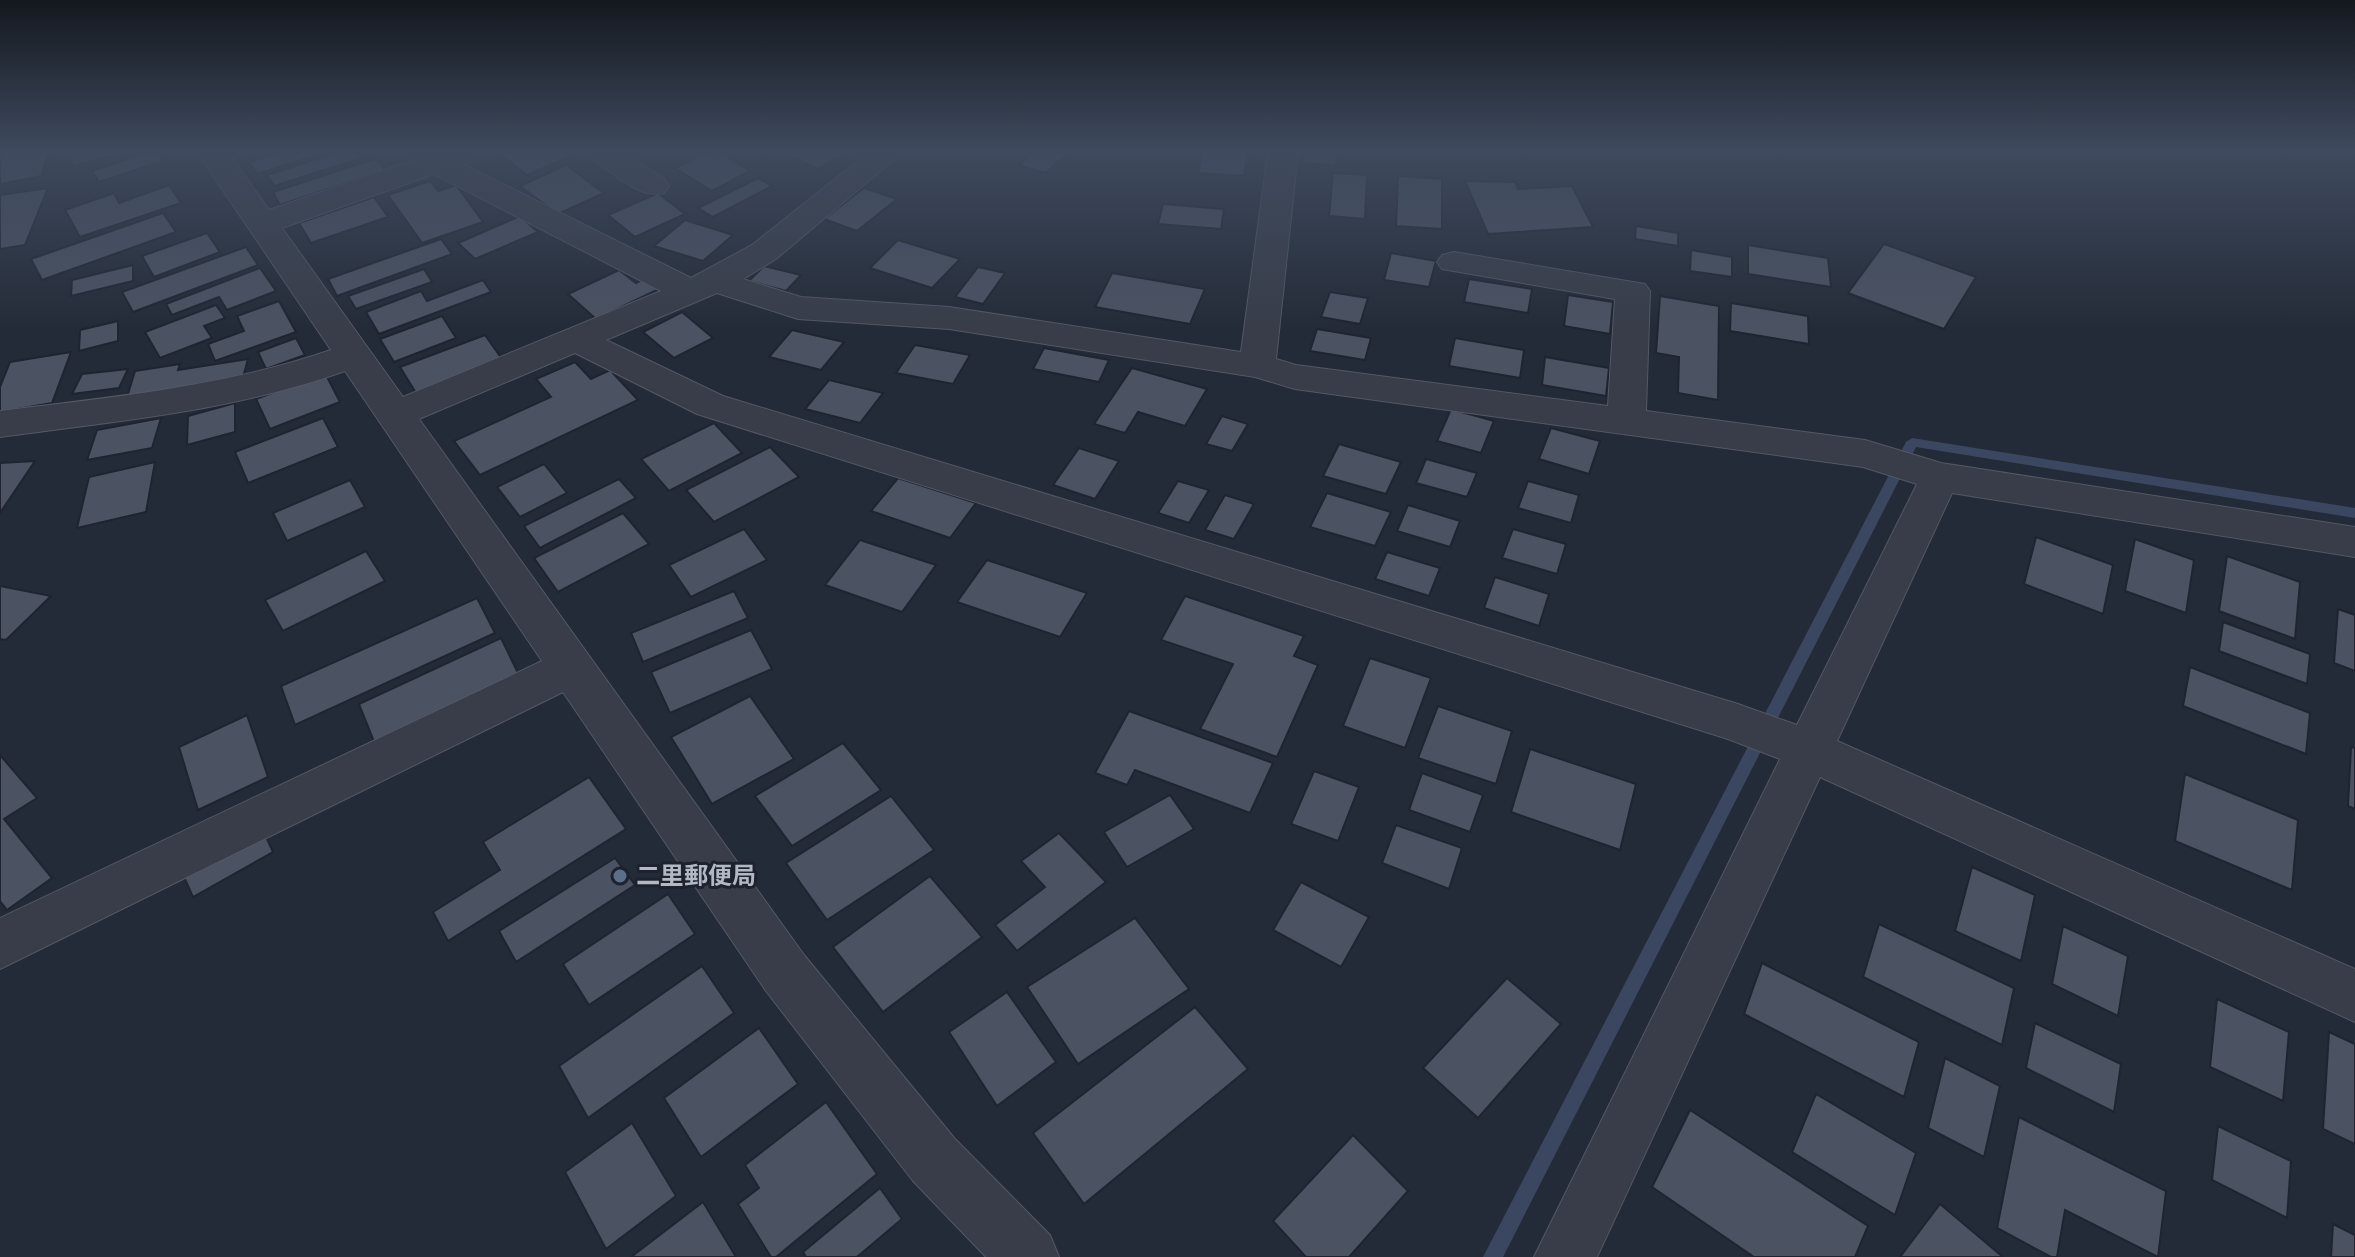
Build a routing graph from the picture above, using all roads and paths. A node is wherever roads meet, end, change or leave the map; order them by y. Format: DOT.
graph roads {
  1 [pos="255,211"];
  2 [pos="300,211"];
  3 [pos="555,211"];
  4 [pos="815,211"];
  5 [pos="1276,211"];
  6 [pos="264,223"];
  7 [pos="1454,262"];
  8 [pos="702,286"];
  9 [pos="574,338"];
  10 [pos="355,354"];
  11 [pos="1257,366"];
  12 [pos="396,414"];
  13 [pos="1626,422"];
  14 [pos="0,424"];
  15 [pos="1940,477"];
  16 [pos="2355,542"];
  17 [pos="572,667"];
  18 [pos="1807,749"];
  19 [pos="0,944"];
  20 [pos="2355,996"];
  21 [pos="1028,1257"];
  22 [pos="1565,1257"];
  1 -- 6 [label="street"];
  2 -- 6 [label="street"];
  3 -- 8 [label="street"];
  4 -- 8 [label="street"];
  5 -- 11 [label="street"];
  6 -- 10 [label="street"];
  7 -- 13 [label="street"];
  8 -- 9 [label="street"];
  8 -- 11 [label="street"];
  9 -- 12 [label="street"];
  9 -- 18 [label="street"];
  10 -- 12 [label="street"];
  10 -- 14 [label="street"];
  11 -- 13 [label="street"];
  12 -- 17 [label="street"];
  13 -- 15 [label="street"];
  15 -- 16 [label="street"];
  15 -- 18 [label="street"];
  17 -- 19 [label="street"];
  17 -- 21 [label="street"];
  18 -- 20 [label="street"];
  18 -- 22 [label="street"];
}
